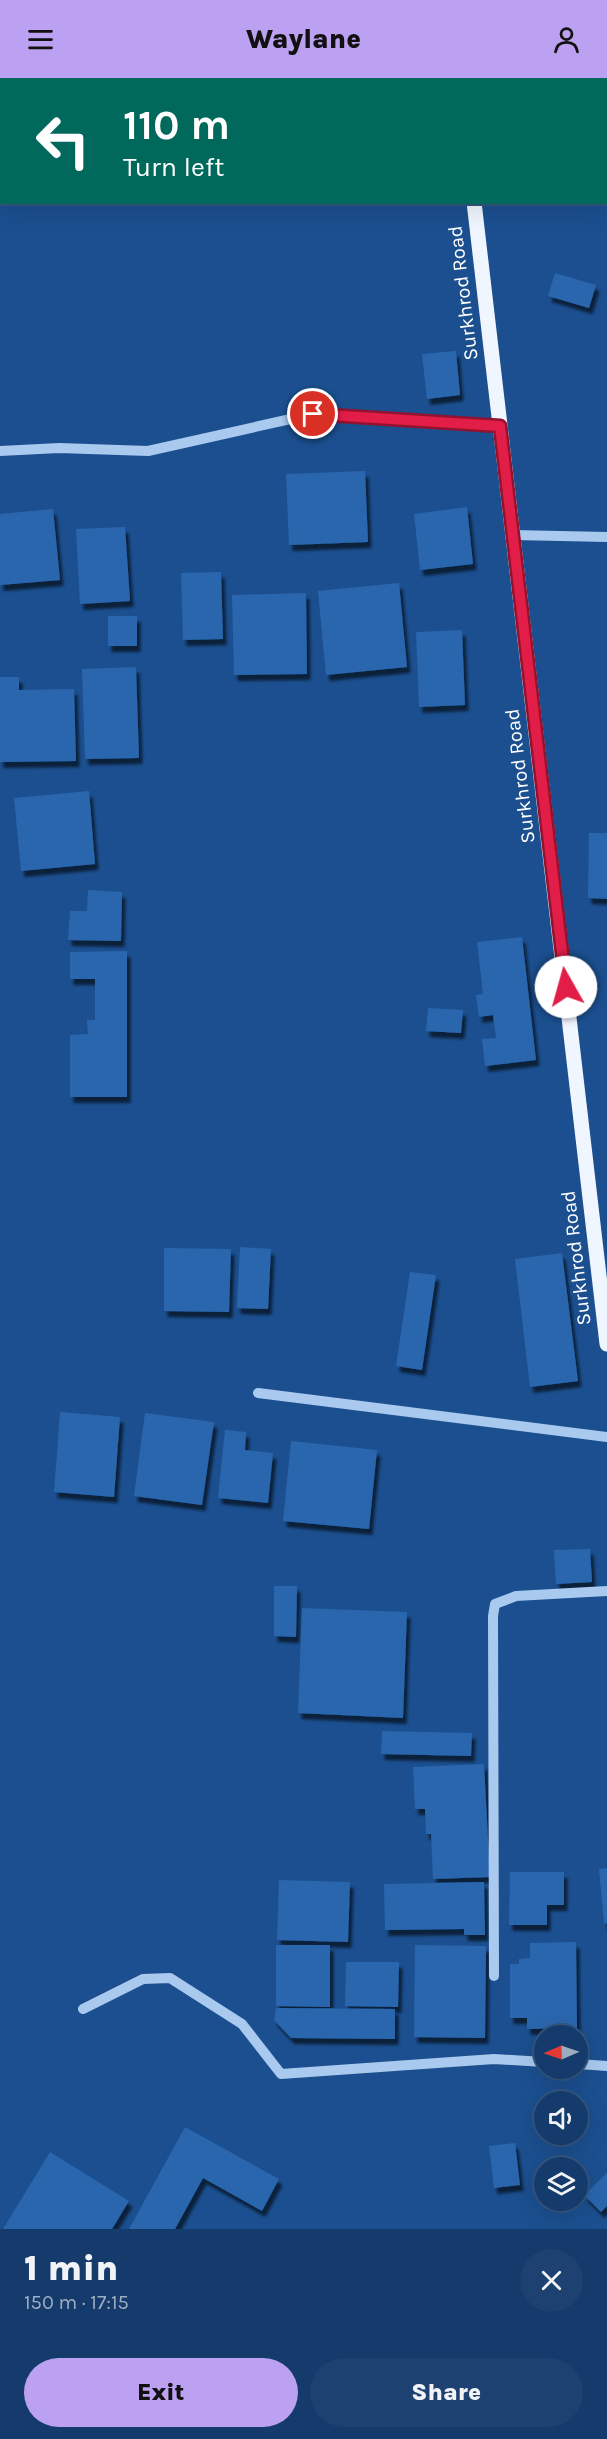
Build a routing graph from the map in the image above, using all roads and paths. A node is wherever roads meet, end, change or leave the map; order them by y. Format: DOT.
graph roads {
  1 [pos="474,204"];
  2 [pos="500,426"];
  3 [pos="0,451"];
  4 [pos="513,535"];
  5 [pos="607,537"];
  6 [pos="607,1344"];
  7 [pos="258,1393"];
  8 [pos="607,1437"];
  9 [pos="607,1591"];
  10 [pos="494,1976"];
  11 [pos="83,2009"];
  12 [pos="534,2061"];
  13 [pos="588,2065"];
  14 [pos="607,2066"];
  1 -- 2 [label="main road, Surkhrod Road"];
  2 -- 3 [label="street"];
  2 -- 4 [label="main road, Surkhrod Road"];
  4 -- 5 [label="street"];
  4 -- 6 [label="main road, Surkhrod Road"];
  7 -- 8 [label="street"];
  9 -- 10 [label="street"];
  11 -- 12 [label="street"];
  13 -- 14 [label="street"];
}
